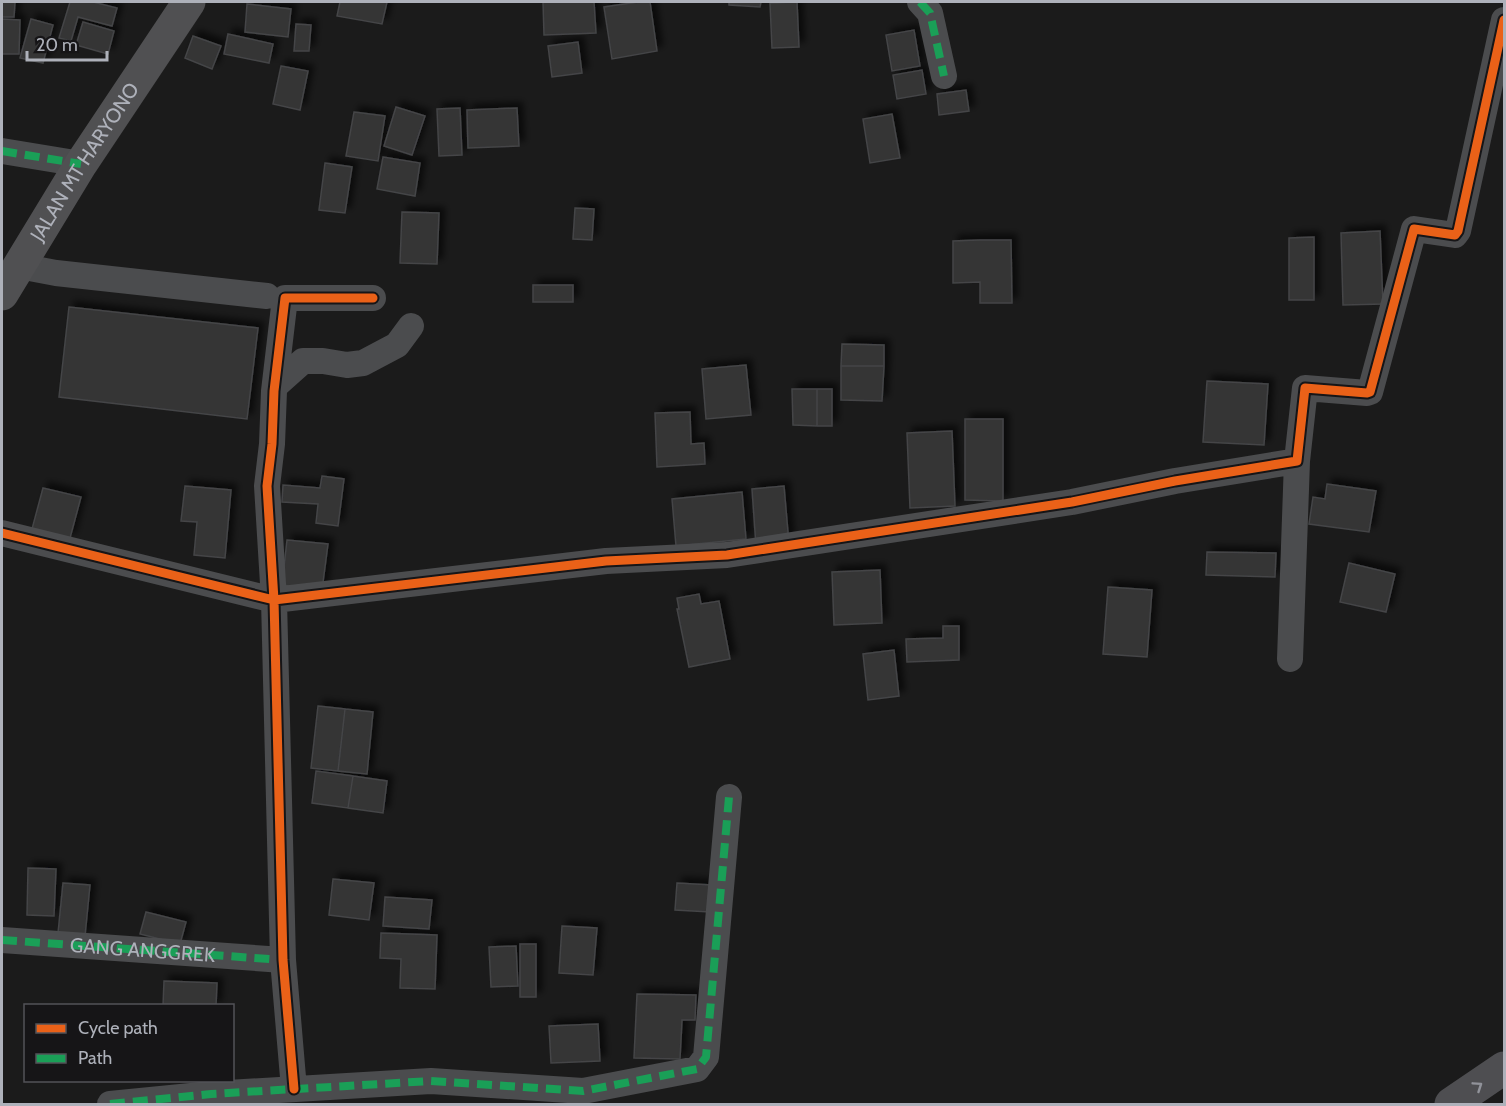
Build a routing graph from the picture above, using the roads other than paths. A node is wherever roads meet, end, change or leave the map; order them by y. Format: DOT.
graph roads {
  1 [pos="189,2"];
  2 [pos="920,2"];
  3 [pos="1504,20"];
  4 [pos="944,76"];
  5 [pos="2,151"];
  6 [pos="81,164"];
  7 [pos="19,266"];
  8 [pos="2,294"];
  9 [pos="267,296"];
  10 [pos="373,298"];
  11 [pos="411,326"];
  12 [pos="275,386"];
  13 [pos="1297,461"];
  14 [pos="2,533"];
  15 [pos="274,600"];
  16 [pos="1290,659"];
  17 [pos="729,797"];
  18 [pos="2,940"];
  19 [pos="283,960"];
  20 [pos="1504,1068"];
  21 [pos="294,1089"];
  22 [pos="110,1104"];
  23 [pos="1451,1104"];
  1 -- 6 [label="main road, JALAN MT HARYONO"];
  2 -- 4 [label="street"];
  3 -- 13 [label="street"];
  5 -- 6 [label="street"];
  6 -- 7 [label="main road, JALAN MT HARYONO"];
  7 -- 8 [label="main road, JALAN MT HARYONO"];
  7 -- 9 [label="street"];
  10 -- 12 [label="street"];
  11 -- 12 [label="street"];
  12 -- 15 [label="street"];
  13 -- 15 [label="street"];
  13 -- 16 [label="street"];
  14 -- 15 [label="street"];
  15 -- 19 [label="street"];
  17 -- 21 [label="street"];
  18 -- 19 [label="street, GANG ANGGREK"];
  19 -- 21 [label="street"];
  23 -- 20 [label="highway, one-way"];
  21 -- 22 [label="street"];
}
